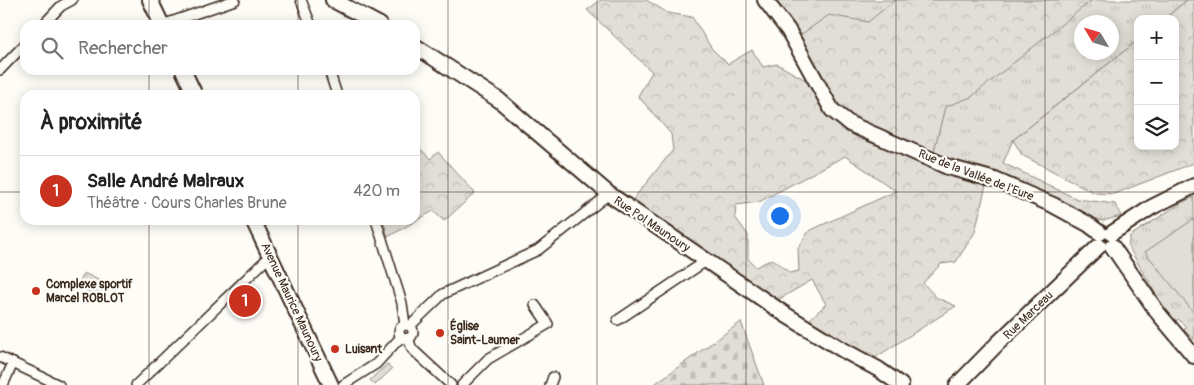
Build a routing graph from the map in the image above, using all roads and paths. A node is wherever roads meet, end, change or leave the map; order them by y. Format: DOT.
graph roads {
  1 [pos="72,0"];
  2 [pos="150,0"];
  3 [pos="235,0"];
  4 [pos="300,0"];
  5 [pos="333,0"];
  6 [pos="765,0"];
  7 [pos="48,20"];
  8 [pos="160,20"];
  9 [pos="177,20"];
  10 [pos="308,20"];
  11 [pos="371,20"];
  12 [pos="20,49"];
  13 [pos="420,49"];
  14 [pos="0,70"];
  15 [pos="185,75"];
  16 [pos="331,75"];
  17 [pos="193,90"];
  18 [pos="336,90"];
  19 [pos="1194,186"];
  20 [pos="609,194"];
  21 [pos="255,225"];
  22 [pos="378,225"];
  23 [pos="1106,240"];
  24 [pos="270,256"];
  25 [pos="706,260"];
  26 [pos="535,305"];
  27 [pos="618,320"];
  28 [pos="408,325"];
  29 [pos="405,338"];
  30 [pos="1194,356"];
  31 [pos="0,357"];
  32 [pos="13,363"];
  33 [pos="3,385"];
  34 [pos="59,385"];
  35 [pos="136,385"];
  36 [pos="331,385"];
  37 [pos="343,385"];
  38 [pos="451,385"];
  39 [pos="462,385"];
  40 [pos="901,385"];
  41 [pos="957,385"];
  1 -- 7 [label="street"];
  2 -- 8 [label="street"];
  3 -- 9 [label="street"];
  4 -- 10 [label="street"];
  5 -- 11 [label="street"];
  6 -- 23 [label="street, Rue de la Vallée de l'Eure"];
  12 -- 14 [label="street"];
  13 -- 20 [label="street, Rue Pol Maunoury"];
  15 -- 17 [label="street"];
  16 -- 18 [label="street"];
  19 -- 23 [label="street, Rue Marceau"];
  20 -- 25 [label="street, Rue Pol Maunoury"];
  20 -- 28 [label="street"];
  21 -- 24 [label="street, Avenue Maurice Maunoury"];
  22 -- 28 [label="street"];
  23 -- 30 [label="street, Rue de la Vallée de l'Eure"];
  23 -- 41 [label="street, Rue Marceau"];
  24 -- 35 [label="street"];
  24 -- 36 [label="street, Avenue Maurice Maunoury"];
  25 -- 27 [label="street"];
  25 -- 40 [label="street, Rue Pol Maunoury"];
  26 -- 39 [label="street"];
  28 -- 29 [label="street"];
  29 -- 37 [label="street"];
  29 -- 38 [label="street"];
  31 -- 32 [label="street"];
  32 -- 33 [label="street"];
  32 -- 34 [label="street"];
}
